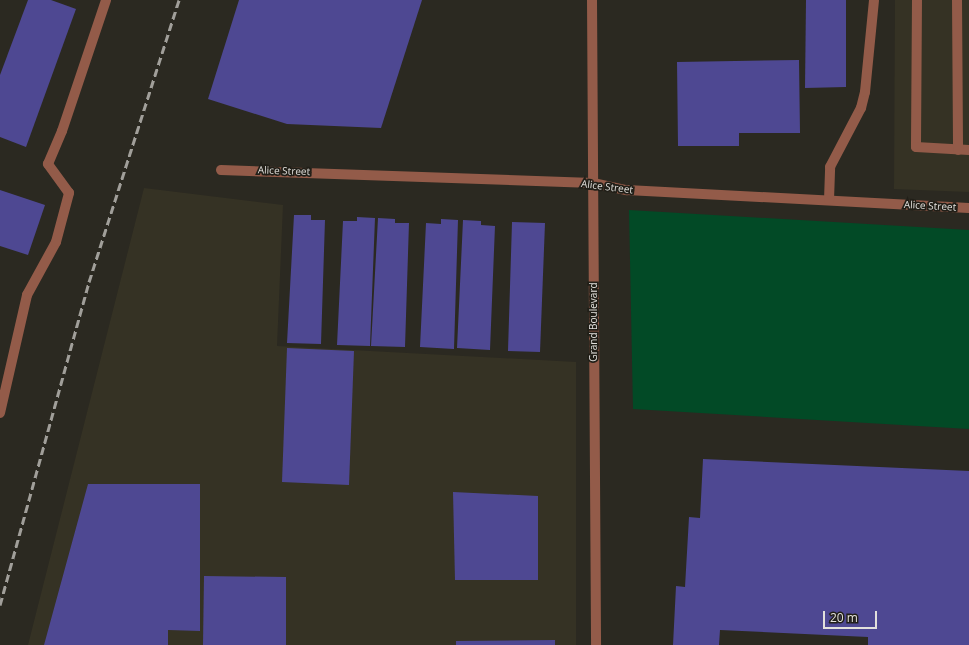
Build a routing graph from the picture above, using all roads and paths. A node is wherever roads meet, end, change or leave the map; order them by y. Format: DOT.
graph roads {
  1 [pos="106,0"];
  2 [pos="592,0"];
  3 [pos="874,0"];
  4 [pos="916,0"];
  5 [pos="957,0"];
  6 [pos="958,150"];
  7 [pos="969,150"];
  8 [pos="221,170"];
  9 [pos="593,183"];
  10 [pos="828,200"];
  11 [pos="969,208"];
  12 [pos="0,413"];
  13 [pos="596,645"];
  1 -- 12 [label="street"];
  2 -- 9 [label="street, Grand Boulevard"];
  3 -- 10 [label="street"];
  4 -- 6 [label="street"];
  5 -- 6 [label="street"];
  6 -- 7 [label="street"];
  8 -- 9 [label="street, Alice Street"];
  9 -- 10 [label="street, Alice Street"];
  9 -- 13 [label="street, Grand Boulevard"];
  10 -- 11 [label="street, Alice Street"];
}
